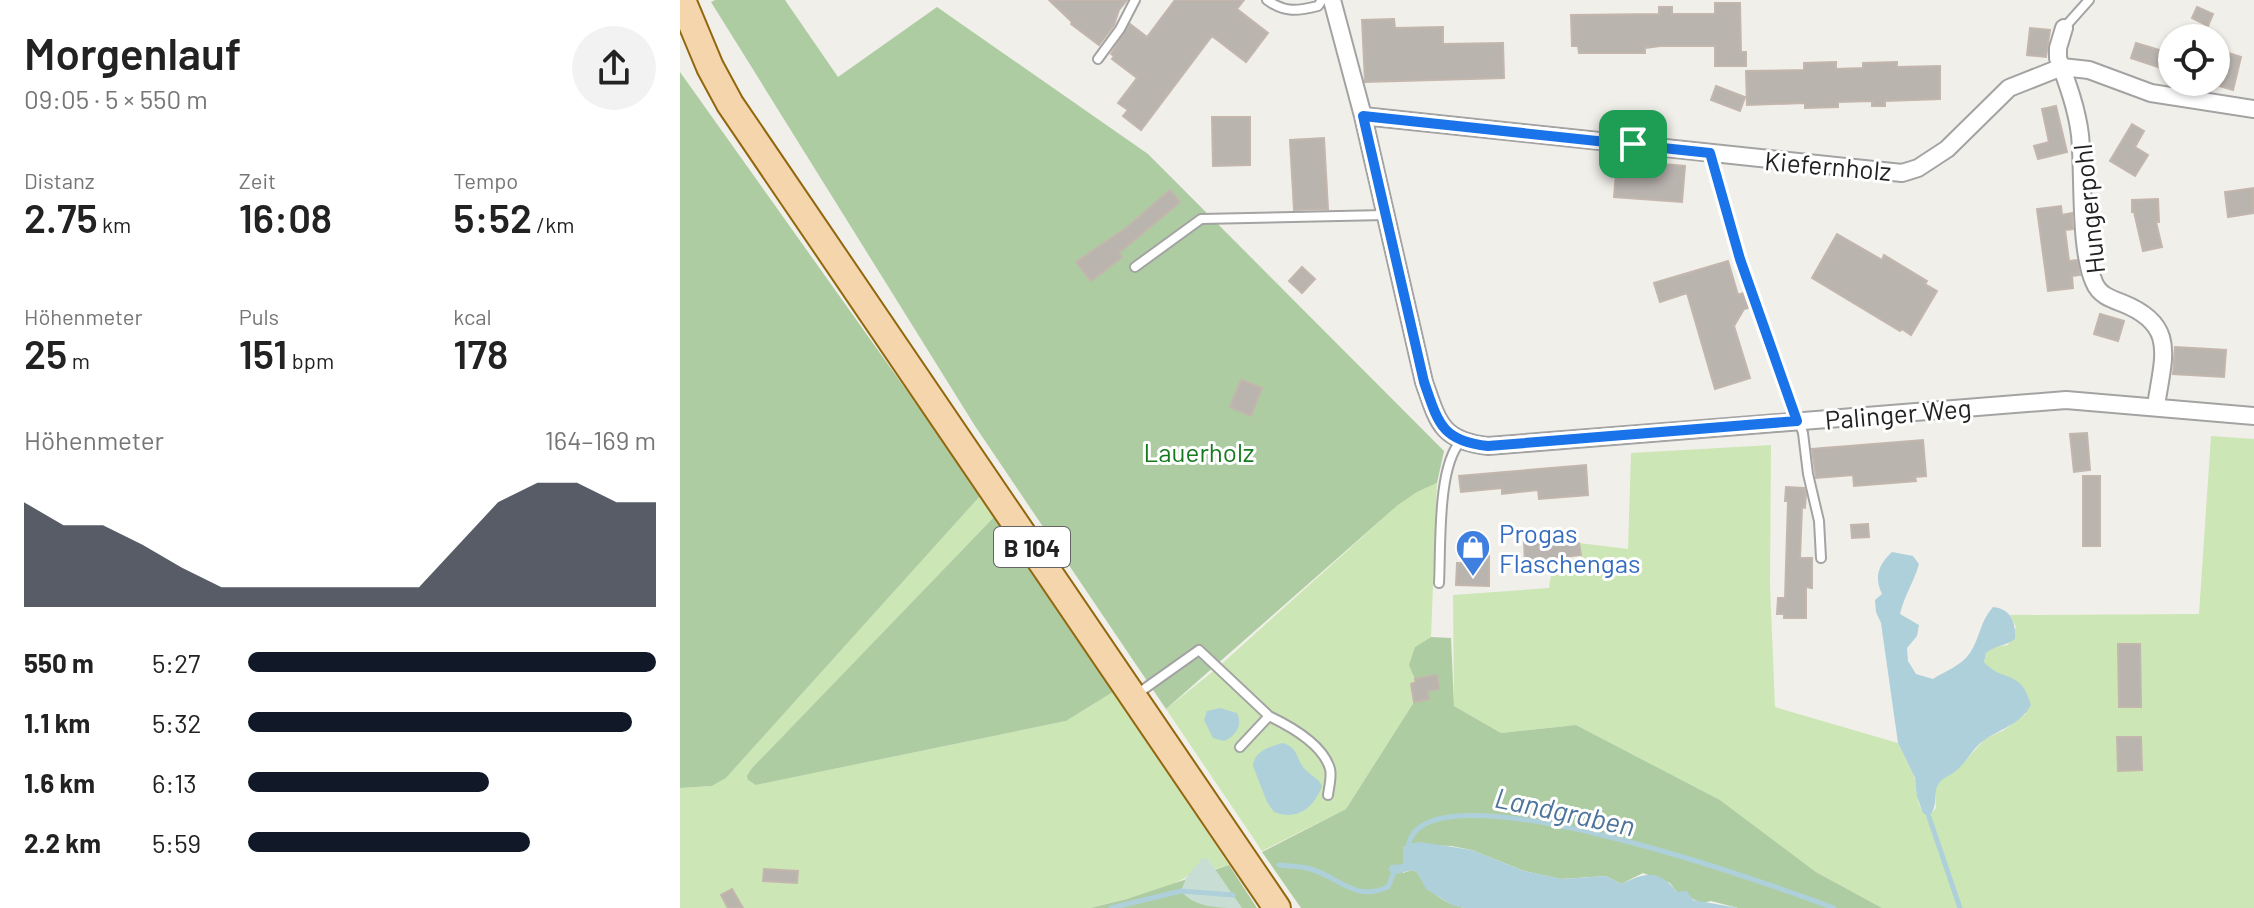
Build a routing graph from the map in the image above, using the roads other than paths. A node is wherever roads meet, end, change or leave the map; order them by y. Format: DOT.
graph roads {
  1 [pos="682,0"];
  2 [pos="1135,0"];
  3 [pos="1267,0"];
  4 [pos="1322,0"];
  5 [pos="1332,0"];
  6 [pos="2089,0"];
  7 [pos="2064,28"];
  8 [pos="1098,59"];
  9 [pos="2062,67"];
  10 [pos="2254,109"];
  11 [pos="1363,116"];
  12 [pos="1710,153"];
  13 [pos="1385,215"];
  14 [pos="1135,267"];
  15 [pos="2156,406"];
  16 [pos="2254,416"];
  17 [pos="1797,421"];
  18 [pos="1455,437"];
  19 [pos="1821,558"];
  20 [pos="1439,583"];
  21 [pos="1133,697"];
  22 [pos="1269,716"];
  23 [pos="1240,747"];
  24 [pos="1328,795"];
  25 [pos="1277,908"];
  1 -- 21 [label="main road, B 104"];
  2 -- 8 [label="lane"];
  3 -- 4 [label="lane"];
  5 -- 11 [label="street"];
  6 -- 7 [label="lane"];
  7 -- 9 [label="street, Hungerpohl"];
  9 -- 10 [label="street"];
  9 -- 12 [label="street, Kiefernholz"];
  9 -- 15 [label="street, Hungerpohl"];
  11 -- 12 [label="street, Kiefernholz"];
  11 -- 13 [label="street"];
  12 -- 17 [label="lane"];
  13 -- 14 [label="lane"];
  13 -- 18 [label="street"];
  15 -- 16 [label="street, Palinger Weg"];
  15 -- 17 [label="street, Palinger Weg"];
  17 -- 18 [label="street, Palinger Weg"];
  17 -- 19 [label="lane"];
  18 -- 20 [label="lane"];
  21 -- 22 [label="lane"];
  21 -- 25 [label="main road, B 104"];
  22 -- 23 [label="lane"];
  22 -- 24 [label="lane"];
}
